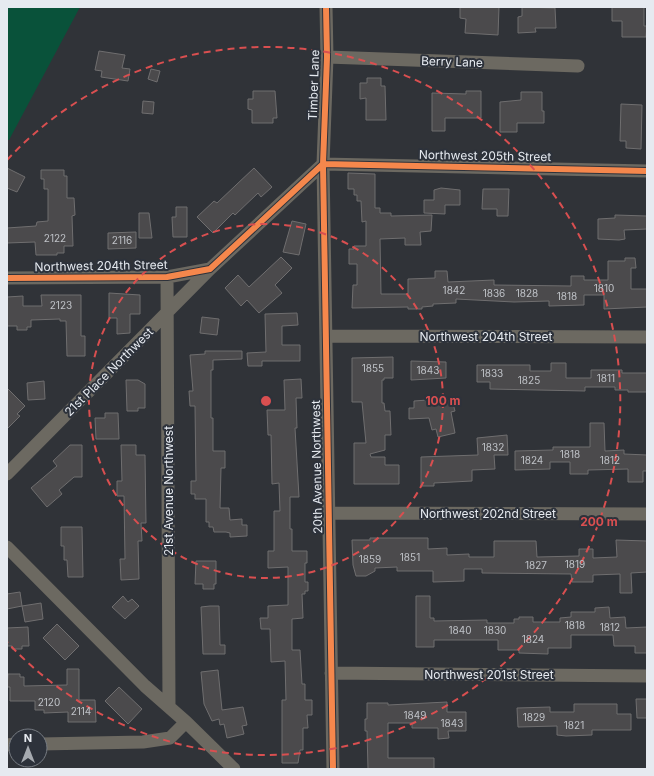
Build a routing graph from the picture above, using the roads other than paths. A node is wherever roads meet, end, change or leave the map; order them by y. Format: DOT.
graph roads {
  1 [pos="326,7"];
  2 [pos="327,57"];
  3 [pos="578,66"];
  4 [pos="323,164"];
  5 [pos="647,171"];
  6 [pos="210,269"];
  7 [pos="167,277"];
  8 [pos="7,278"];
  9 [pos="168,311"];
  10 [pos="326,336"];
  11 [pos="647,337"];
  12 [pos="7,474"];
  13 [pos="329,513"];
  14 [pos="647,514"];
  15 [pos="7,547"];
  16 [pos="331,674"];
  17 [pos="647,676"];
  18 [pos="169,706"];
  19 [pos="186,722"];
  20 [pos="48,744"];
  21 [pos="234,769"];
  22 [pos="333,769"];
  1 -- 2 [label="street, Timber Lane"];
  2 -- 3 [label="street, Berry Lane"];
  2 -- 4 [label="street, Timber Lane"];
  4 -- 5 [label="street, Northwest 205th Street"];
  4 -- 6 [label="street"];
  4 -- 10 [label="street, 20th Avenue Northwest"];
  6 -- 7 [label="street, Northwest 204th Street"];
  6 -- 9 [label="street, 21st Place Northwest"];
  7 -- 8 [label="street, Northwest 204th Street"];
  7 -- 9 [label="street, 21st Avenue Northwest"];
  9 -- 12 [label="street, 21st Place Northwest"];
  9 -- 18 [label="street, 21st Avenue Northwest"];
  10 -- 11 [label="street, Northwest 204th Street"];
  10 -- 13 [label="street, 20th Avenue Northwest"];
  13 -- 14 [label="street, Northwest 202nd Street"];
  13 -- 16 [label="street, 20th Avenue Northwest"];
  15 -- 18 [label="street"];
  16 -- 17 [label="street, Northwest 201st Street"];
  16 -- 22 [label="street, 20th Avenue Northwest"];
  18 -- 19 [label="street"];
  19 -- 20 [label="street"];
  19 -- 21 [label="street"];
}
